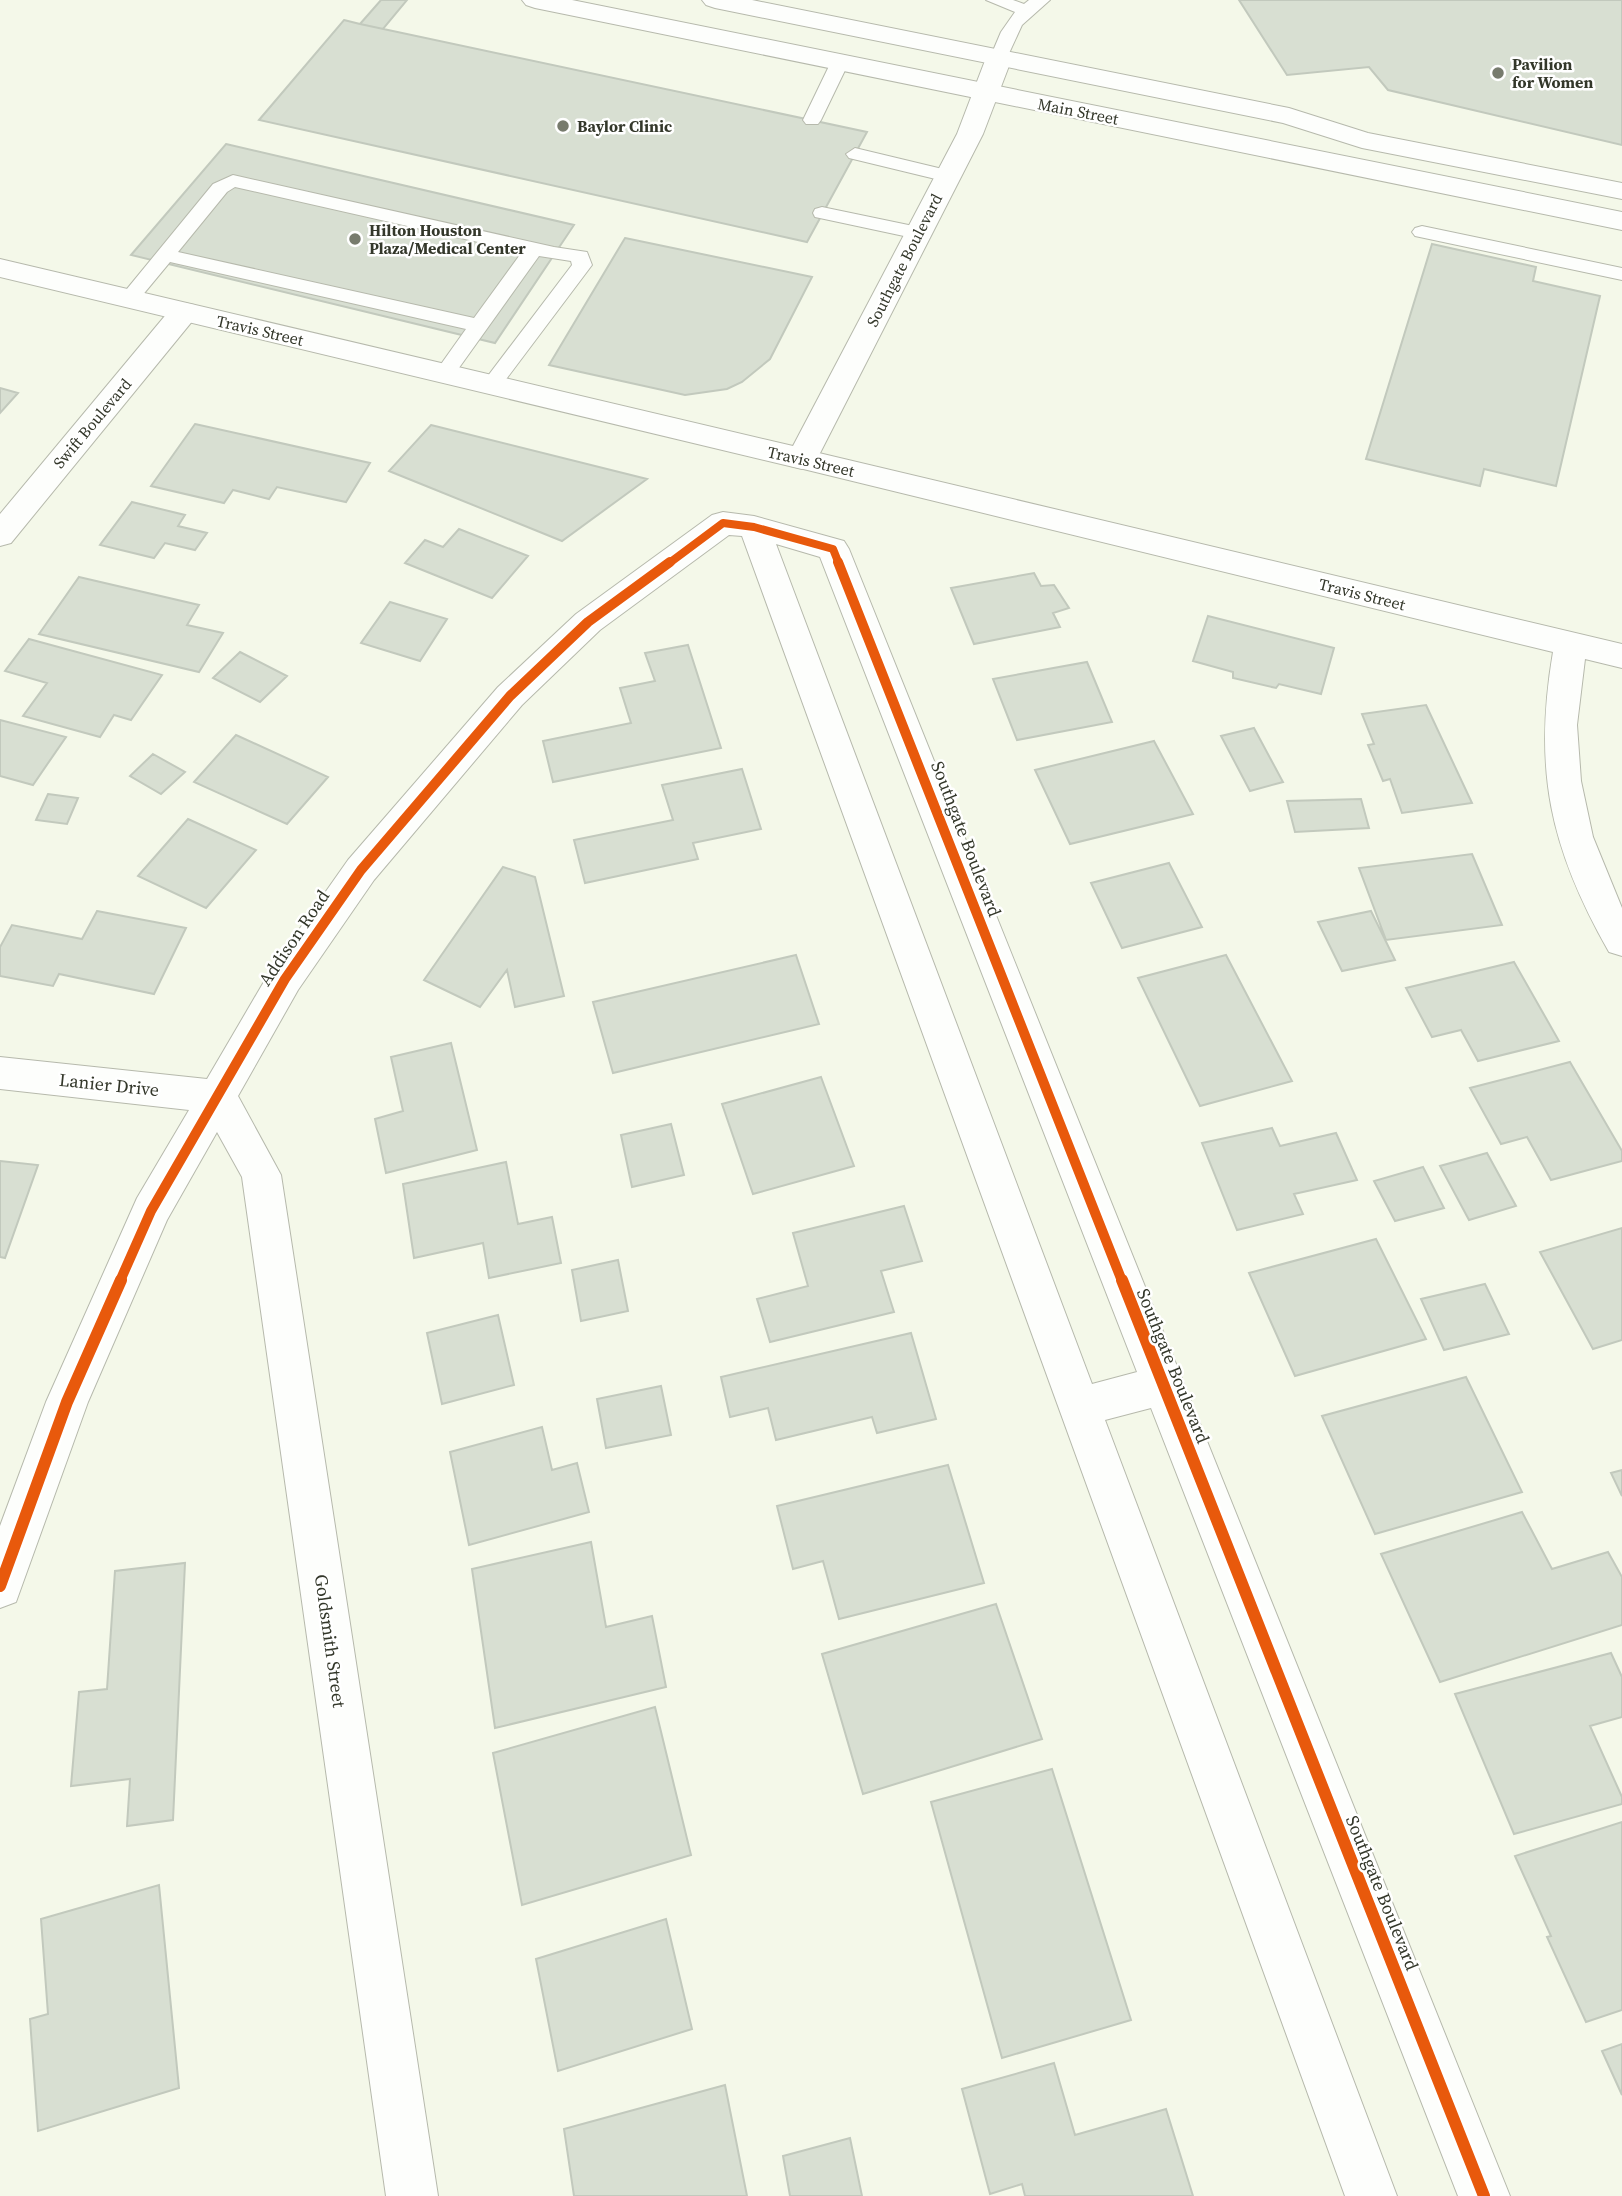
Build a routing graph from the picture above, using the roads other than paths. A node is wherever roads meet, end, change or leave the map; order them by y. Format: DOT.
graph roads {
  1 [pos="535,0"];
  2 [pos="715,0"];
  3 [pos="995,0"];
  4 [pos="1041,0"];
  5 [pos="1024,9"];
  6 [pos="999,58"];
  7 [pos="840,62"];
  8 [pos="986,92"];
  9 [pos="812,120"];
  10 [pos="1362,140"];
  11 [pos="855,154"];
  12 [pos="1359,168"];
  13 [pos="1622,169"];
  14 [pos="948,176"];
  15 [pos="1622,191"];
  16 [pos="822,214"];
  17 [pos="1622,222"];
  18 [pos="1422,232"];
  19 [pos="918,233"];
  20 [pos="1622,242"];
  21 [pos="535,248"];
  22 [pos="166,256"];
  23 [pos="0,268"];
  24 [pos="1622,274"];
  25 [pos="129,299"];
  26 [pos="184,312"];
  27 [pos="479,325"];
  28 [pos="444,374"];
  29 [pos="491,385"];
  30 [pos="802,459"];
  31 [pos="754,527"];
  32 [pos="0,535"];
  33 [pos="833,549"];
  34 [pos="1571,644"];
  35 [pos="1622,656"];
  36 [pos="1622,941"];
  37 [pos="0,1073"];
  38 [pos="218,1097"];
  39 [pos="1162,1385"];
  40 [pos="1079,1407"];
  41 [pos="0,1586"];
  42 [pos="412,2196"];
  43 [pos="1371,2196"];
  44 [pos="1484,2196"];
  1 -- 7 [label="street, Main Street"];
  2 -- 6 [label="street"];
  3 -- 5 [label="lane"];
  4 -- 5 [label="lane"];
  5 -- 6 [label="lane"];
  6 -- 8 [label="street, Southgate Boulevard"];
  6 -- 10 [label="street"];
  7 -- 8 [label="street, Main Street"];
  7 -- 9 [label="lane"];
  8 -- 12 [label="street, Main Street"];
  8 -- 14 [label="street, Southgate Boulevard"];
  10 -- 13 [label="street"];
  10 -- 15 [label="street"];
  11 -- 14 [label="lane"];
  12 -- 17 [label="street, Main Street"];
  12 -- 20 [label="street"];
  14 -- 19 [label="street, Southgate Boulevard"];
  16 -- 19 [label="lane"];
  18 -- 24 [label="lane"];
  19 -- 30 [label="street, Southgate Boulevard"];
  21 -- 22 [label="lane"];
  21 -- 27 [label="lane"];
  21 -- 29 [label="lane"];
  22 -- 25 [label="lane"];
  22 -- 27 [label="lane"];
  23 -- 25 [label="street, Travis Street"];
  25 -- 26 [label="street, Travis Street"];
  26 -- 28 [label="street, Travis Street"];
  26 -- 32 [label="street, Swift Boulevard"];
  27 -- 28 [label="lane"];
  28 -- 29 [label="street, Travis Street"];
  29 -- 30 [label="street, Travis Street"];
  30 -- 34 [label="street, Travis Street"];
  31 -- 33 [label="street, Addison Road"];
  31 -- 38 [label="street, Addison Road"];
  31 -- 40 [label="street"];
  33 -- 39 [label="street, Southgate Boulevard"];
  34 -- 35 [label="street, Travis Street"];
  34 -- 36 [label="street"];
  37 -- 38 [label="street, Lanier Drive"];
  38 -- 41 [label="street, Addison Road"];
  38 -- 42 [label="street, Goldsmith Street"];
  39 -- 40 [label="street, Southgate Boulevard"];
  39 -- 44 [label="street, Southgate Boulevard"];
  40 -- 43 [label="street"];
}
